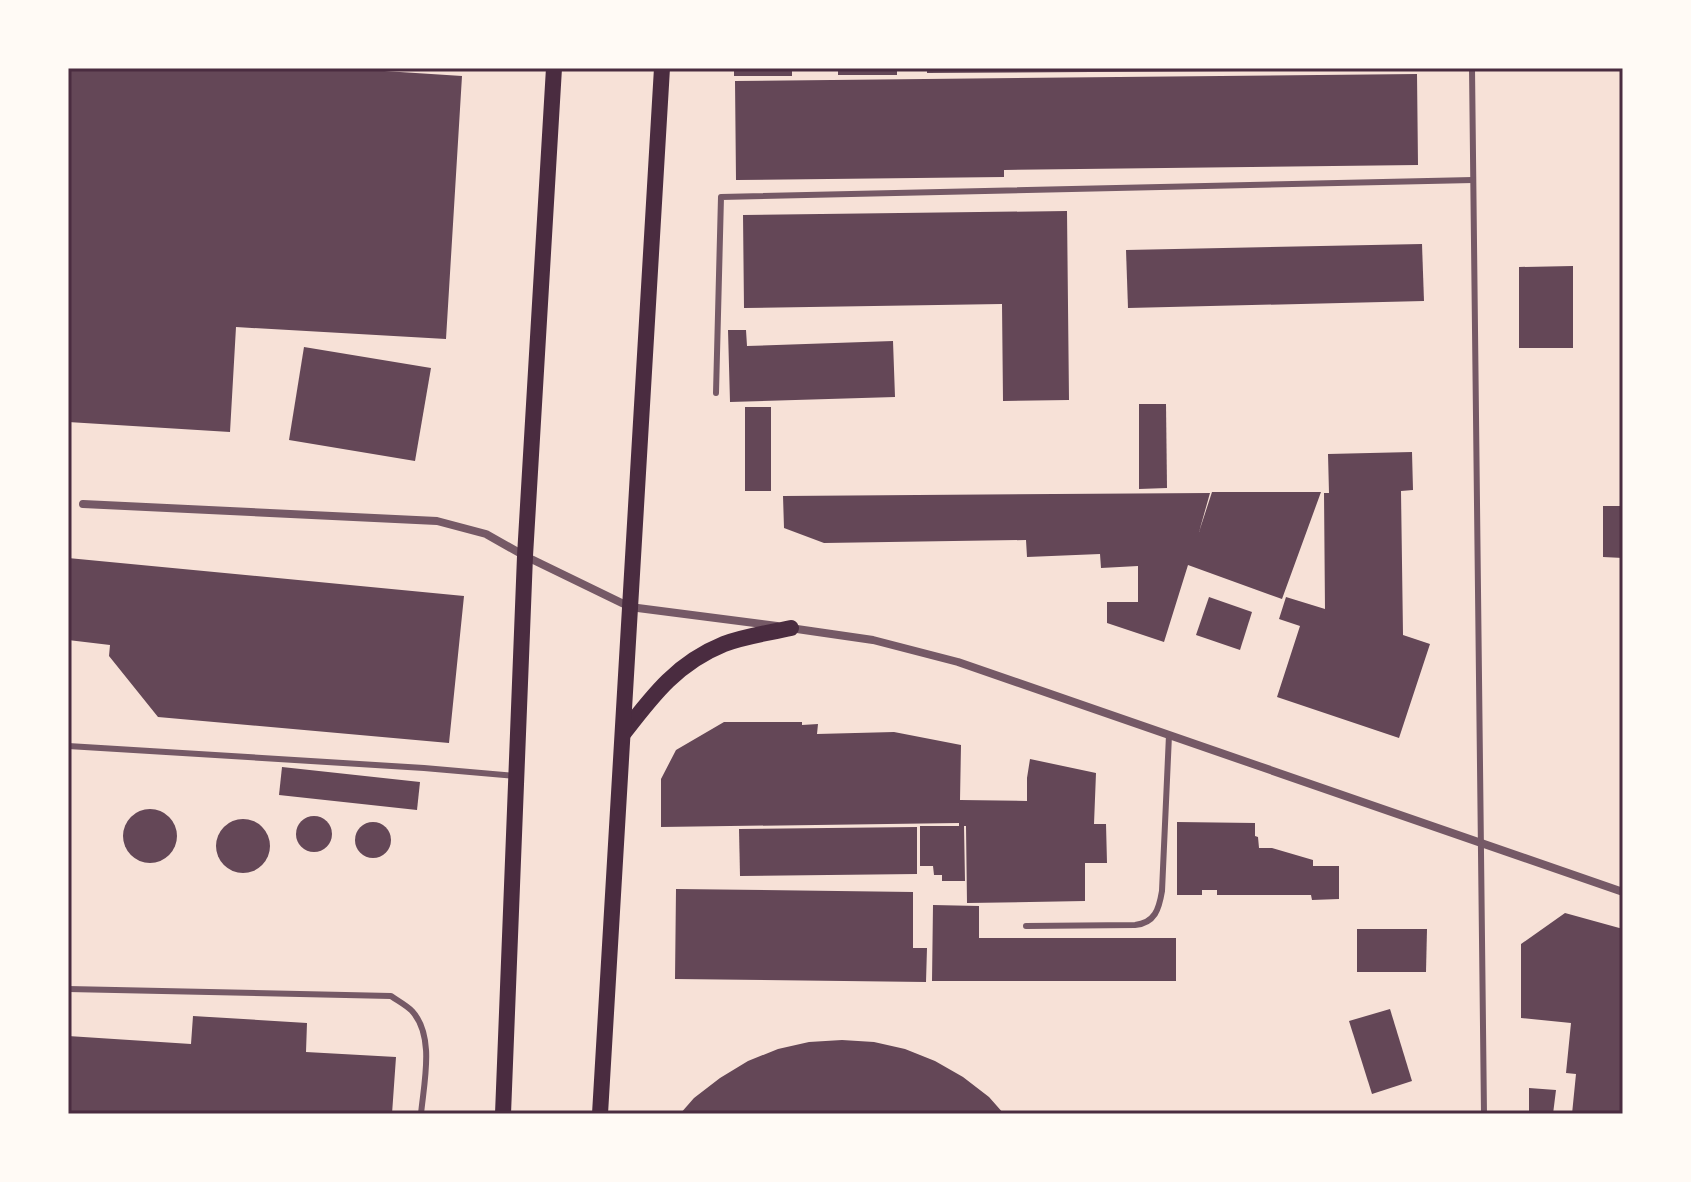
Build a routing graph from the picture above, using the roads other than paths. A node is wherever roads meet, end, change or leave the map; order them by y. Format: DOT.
graph roads {
  1 [pos="554,68"];
  2 [pos="662,68"];
  3 [pos="1472,68"];
  4 [pos="1473,180"];
  5 [pos="716,393"];
  6 [pos="83,504"];
  7 [pos="525,556"];
  8 [pos="630,607"];
  9 [pos="791,628"];
  10 [pos="623,734"];
  11 [pos="1169,735"];
  12 [pos="68,746"];
  13 [pos="517,776"];
  14 [pos="1480,842"];
  15 [pos="1623,892"];
  16 [pos="1026,926"];
  17 [pos="68,989"];
  18 [pos="421,1114"];
  19 [pos="503,1114"];
  20 [pos="600,1114"];
  21 [pos="1484,1114"];
  1 -- 7 [label="main road"];
  2 -- 8 [label="main road"];
  3 -- 4 [label="lane"];
  4 -- 5 [label="lane"];
  4 -- 14 [label="lane"];
  6 -- 7 [label="street"];
  7 -- 8 [label="street"];
  7 -- 13 [label="main road"];
  8 -- 9 [label="street"];
  8 -- 10 [label="main road"];
  9 -- 10 [label="main road"];
  9 -- 11 [label="street"];
  10 -- 20 [label="main road"];
  11 -- 14 [label="street"];
  11 -- 16 [label="lane"];
  12 -- 13 [label="lane"];
  13 -- 19 [label="main road"];
  14 -- 15 [label="street"];
  14 -- 21 [label="lane"];
  17 -- 18 [label="lane"];
}
